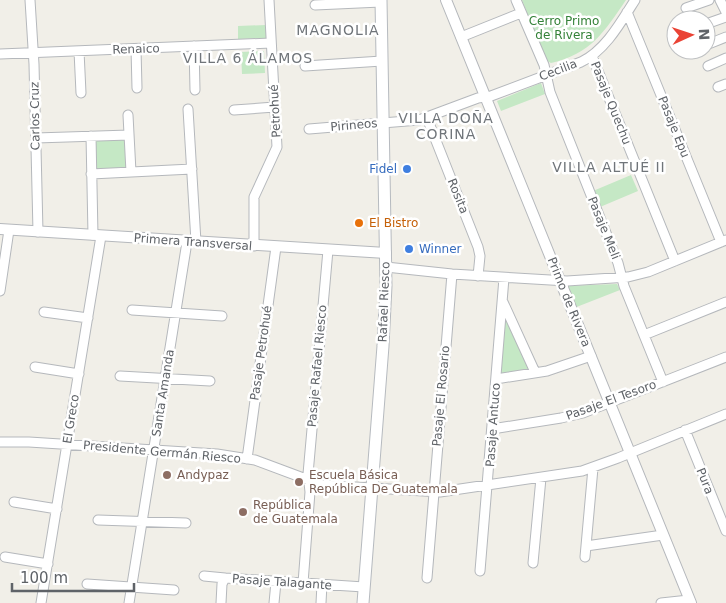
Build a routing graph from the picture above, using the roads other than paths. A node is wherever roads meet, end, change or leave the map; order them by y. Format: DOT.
graph roads {
  1 [pos="30,0"];
  2 [pos="269,0"];
  3 [pos="446,0"];
  4 [pos="516,0"];
  5 [pos="635,0"];
  6 [pos="709,0"];
  7 [pos="720,0"];
  8 [pos="381,1"];
  9 [pos="315,5"];
  10 [pos="686,8"];
  11 [pos="627,12"];
  12 [pos="726,12"];
  13 [pos="521,13"];
  14 [pos="461,37"];
  15 [pos="271,43"];
  16 [pos="194,46"];
  17 [pos="136,48"];
  18 [pos="79,51"];
  19 [pos="34,53"];
  20 [pos="0,54"];
  21 [pos="592,56"];
  22 [pos="726,58"];
  23 [pos="382,61"];
  24 [pos="305,66"];
  25 [pos="708,66"];
  26 [pos="546,75"];
  27 [pos="137,88"];
  28 [pos="195,90"];
  29 [pos="81,93"];
  30 [pos="486,98"];
  31 [pos="275,107"];
  32 [pos="188,109"];
  33 [pos="234,110"];
  34 [pos="128,115"];
  35 [pos="428,118"];
  36 [pos="383,123"];
  37 [pos="309,129"];
  38 [pos="129,135"];
  39 [pos="90,136"];
  40 [pos="36,138"];
  41 [pos="192,169"];
  42 [pos="131,172"];
  43 [pos="91,174"];
  44 [pos="4,230"];
  45 [pos="38,232"];
  46 [pos="97,236"];
  47 [pos="192,242"];
  48 [pos="724,242"];
  49 [pos="254,246"];
  50 [pos="276,247"];
  51 [pos="328,250"];
  52 [pos="386,253"];
  53 [pos="675,261"];
  54 [pos="386,267"];
  55 [pos="452,274"];
  56 [pos="478,276"];
  57 [pos="1,277"];
  58 [pos="622,277"];
  59 [pos="504,278"];
  60 [pos="560,281"];
  61 [pos="0,291"];
  62 [pos="502,301"];
  63 [pos="726,302"];
  64 [pos="132,310"];
  65 [pos="44,312"];
  66 [pos="176,313"];
  67 [pos="222,316"];
  68 [pos="88,318"];
  69 [pos="644,335"];
  70 [pos="591,356"];
  71 [pos="726,357"];
  72 [pos="35,366"];
  73 [pos="535,372"];
  74 [pos="79,374"];
  75 [pos="120,376"];
  76 [pos="165,379"];
  77 [pos="496,379"];
  78 [pos="210,381"];
  79 [pos="663,382"];
  80 [pos="609,402"];
  81 [pos="726,414"];
  82 [pos="492,429"];
  83 [pos="685,430"];
  84 [pos="0,442"];
  85 [pos="67,444"];
  86 [pos="154,450"];
  87 [pos="630,453"];
  88 [pos="247,459"];
  89 [pos="593,468"];
  90 [pos="541,478"];
  91 [pos="309,481"];
  92 [pos="488,486"];
  93 [pos="372,488"];
  94 [pos="433,492"];
  95 [pos="14,502"];
  96 [pos="57,508"];
  97 [pos="98,520"];
  98 [pos="142,522"];
  99 [pos="186,523"];
  100 [pos="726,531"];
  101 [pos="663,535"];
  102 [pos="586,546"];
  103 [pos="5,557"];
  104 [pos="585,557"];
  105 [pos="533,563"];
  106 [pos="48,564"];
  107 [pos="480,571"];
  108 [pos="204,576"];
  109 [pos="225,578"];
  110 [pos="427,578"];
  111 [pos="276,582"];
  112 [pos="303,583"];
  113 [pos="87,584"];
  114 [pos="322,584"];
  115 [pos="131,587"];
  116 [pos="364,587"];
  117 [pos="174,590"];
  118 [pos="690,601"];
  119 [pos="41,603"];
  120 [pos="129,603"];
  121 [pos="221,603"];
  122 [pos="274,603"];
  123 [pos="321,603"];
  124 [pos="363,603"];
  125 [pos="666,603"];
  1 -- 19 [label="street, Carlos Cruz"];
  2 -- 15 [label="street, Petrohué"];
  3 -- 14 [label="street, Primo de Rivera"];
  4 -- 13 [label="street, Pasaje Meli"];
  5 -- 11 [label="street, Cecilia"];
  6 -- 10 [label="street"];
  7 -- 12 [label="street"];
  8 -- 9 [label="street"];
  8 -- 23 [label="main road, Rafael Riesco"];
  11 -- 21 [label="street, Cecilia"];
  11 -- 48 [label="street, Pasaje Epu"];
  13 -- 14 [label="street"];
  13 -- 26 [label="street, Pasaje Meli"];
  14 -- 30 [label="street, Primo de Rivera"];
  15 -- 16 [label="street, Renaico"];
  15 -- 31 [label="street, Petrohué"];
  16 -- 17 [label="street, Renaico"];
  16 -- 28 [label="street"];
  17 -- 18 [label="street, Renaico"];
  17 -- 27 [label="street"];
  18 -- 19 [label="street, Renaico"];
  18 -- 29 [label="street"];
  19 -- 20 [label="street, Renaico"];
  19 -- 40 [label="street, Carlos Cruz"];
  21 -- 26 [label="street, Cecilia"];
  21 -- 53 [label="street, Pasaje Quechu"];
  22 -- 25 [label="street"];
  23 -- 24 [label="street"];
  23 -- 36 [label="main road, Rafael Riesco"];
  26 -- 30 [label="street, Cecilia"];
  26 -- 58 [label="street, Pasaje Meli"];
  30 -- 35 [label="street, Pirineos"];
  30 -- 60 [label="street, Primo de Rivera"];
  31 -- 33 [label="street"];
  31 -- 49 [label="street, Petrohué"];
  32 -- 41 [label="street, Santa Amanda"];
  34 -- 38 [label="street"];
  35 -- 36 [label="street, Pirineos"];
  35 -- 56 [label="street, Rosita"];
  36 -- 37 [label="street, Pirineos"];
  36 -- 52 [label="main road, Rafael Riesco"];
  38 -- 39 [label="street"];
  38 -- 42 [label="street"];
  39 -- 40 [label="street"];
  39 -- 43 [label="street, El Greco"];
  40 -- 45 [label="street, Carlos Cruz"];
  41 -- 42 [label="street"];
  41 -- 47 [label="street, Santa Amanda"];
  42 -- 43 [label="street"];
  43 -- 46 [label="street, El Greco"];
  44 -- 45 [label="street, Primera Transversal"];
  44 -- 57 [label="street"];
  45 -- 46 [label="street, Primera Transversal"];
  46 -- 47 [label="street, Primera Transversal"];
  46 -- 68 [label="street, El Greco"];
  47 -- 49 [label="street, Primera Transversal"];
  47 -- 66 [label="street, Santa Amanda"];
  48 -- 53 [label="street"];
  49 -- 50 [label="street, Primera Transversal"];
  50 -- 51 [label="street, Primera Transversal"];
  50 -- 88 [label="street, Pasaje Petrohué"];
  51 -- 52 [label="street, Primera Transversal"];
  51 -- 91 [label="street, Pasaje Rafael Riesco"];
  52 -- 54 [label="main road, Rafael Riesco"];
  53 -- 58 [label="street"];
  54 -- 55 [label="street"];
  54 -- 93 [label="main road, Rafael Riesco"];
  55 -- 56 [label="street"];
  55 -- 94 [label="street, Pasaje El Rosario"];
  56 -- 59 [label="street"];
  57 -- 61 [label="street"];
  58 -- 60 [label="street"];
  58 -- 69 [label="street, Pasaje Meli"];
  59 -- 60 [label="street"];
  59 -- 62 [label="street, Pasaje Antuco"];
  60 -- 70 [label="street, Primo de Rivera"];
  62 -- 73 [label="street"];
  62 -- 77 [label="street, Pasaje Antuco"];
  63 -- 69 [label="street"];
  64 -- 66 [label="street"];
  65 -- 68 [label="street"];
  66 -- 67 [label="street"];
  66 -- 76 [label="street, Santa Amanda"];
  68 -- 74 [label="street, El Greco"];
  69 -- 79 [label="street, Pasaje Meli"];
  70 -- 73 [label="street"];
  70 -- 80 [label="street, Primo de Rivera"];
  71 -- 79 [label="street, Pasaje El Tesoro"];
  72 -- 74 [label="street"];
  73 -- 77 [label="street"];
  74 -- 85 [label="street, El Greco"];
  75 -- 76 [label="street"];
  76 -- 78 [label="street"];
  76 -- 86 [label="street, Santa Amanda"];
  77 -- 82 [label="street, Pasaje Antuco"];
  79 -- 80 [label="street, Pasaje El Tesoro"];
  80 -- 82 [label="street, Pasaje El Tesoro"];
  80 -- 87 [label="street, Primo de Rivera"];
  81 -- 83 [label="street, Presidente Germán Riesco"];
  82 -- 92 [label="street, Pasaje Antuco"];
  83 -- 87 [label="street, Presidente Germán Riesco"];
  83 -- 100 [label="street, Pura"];
  84 -- 85 [label="street, Presidente Germán Riesco"];
  85 -- 86 [label="street, Presidente Germán Riesco"];
  85 -- 96 [label="street, El Greco"];
  86 -- 88 [label="street, Presidente Germán Riesco"];
  86 -- 98 [label="street, Santa Amanda"];
  87 -- 89 [label="street, Presidente Germán Riesco"];
  87 -- 101 [label="street, Primo de Rivera"];
  88 -- 91 [label="street, Presidente Germán Riesco"];
  89 -- 90 [label="street, Presidente Germán Riesco"];
  89 -- 102 [label="street"];
  90 -- 92 [label="street, Presidente Germán Riesco"];
  90 -- 105 [label="street"];
  91 -- 93 [label="street, Presidente Germán Riesco"];
  91 -- 112 [label="street, Pasaje Rafael Riesco"];
  92 -- 94 [label="street, Presidente Germán Riesco"];
  92 -- 107 [label="street, Pasaje Antuco"];
  93 -- 94 [label="street, Presidente Germán Riesco"];
  93 -- 116 [label="main road, Rafael Riesco"];
  94 -- 110 [label="street, Pasaje El Rosario"];
  95 -- 96 [label="street"];
  96 -- 106 [label="street, El Greco"];
  97 -- 98 [label="street"];
  98 -- 99 [label="street"];
  98 -- 115 [label="street, Santa Amanda"];
  101 -- 102 [label="street"];
  101 -- 118 [label="street, Primo de Rivera"];
  102 -- 104 [label="street"];
  103 -- 106 [label="street"];
  106 -- 119 [label="street, El Greco"];
  108 -- 109 [label="street"];
  109 -- 111 [label="street, Pasaje Talagante"];
  109 -- 121 [label="street, Pasaje Talagante"];
  111 -- 112 [label="street, Pasaje Talagante"];
  111 -- 122 [label="street"];
  112 -- 114 [label="street, Pasaje Talagante"];
  113 -- 115 [label="street"];
  114 -- 116 [label="street, Pasaje Talagante"];
  114 -- 123 [label="street"];
  115 -- 117 [label="street"];
  115 -- 120 [label="street, Santa Amanda"];
  116 -- 124 [label="main road, Rafael Riesco"];
  118 -- 125 [label="street"];
}
